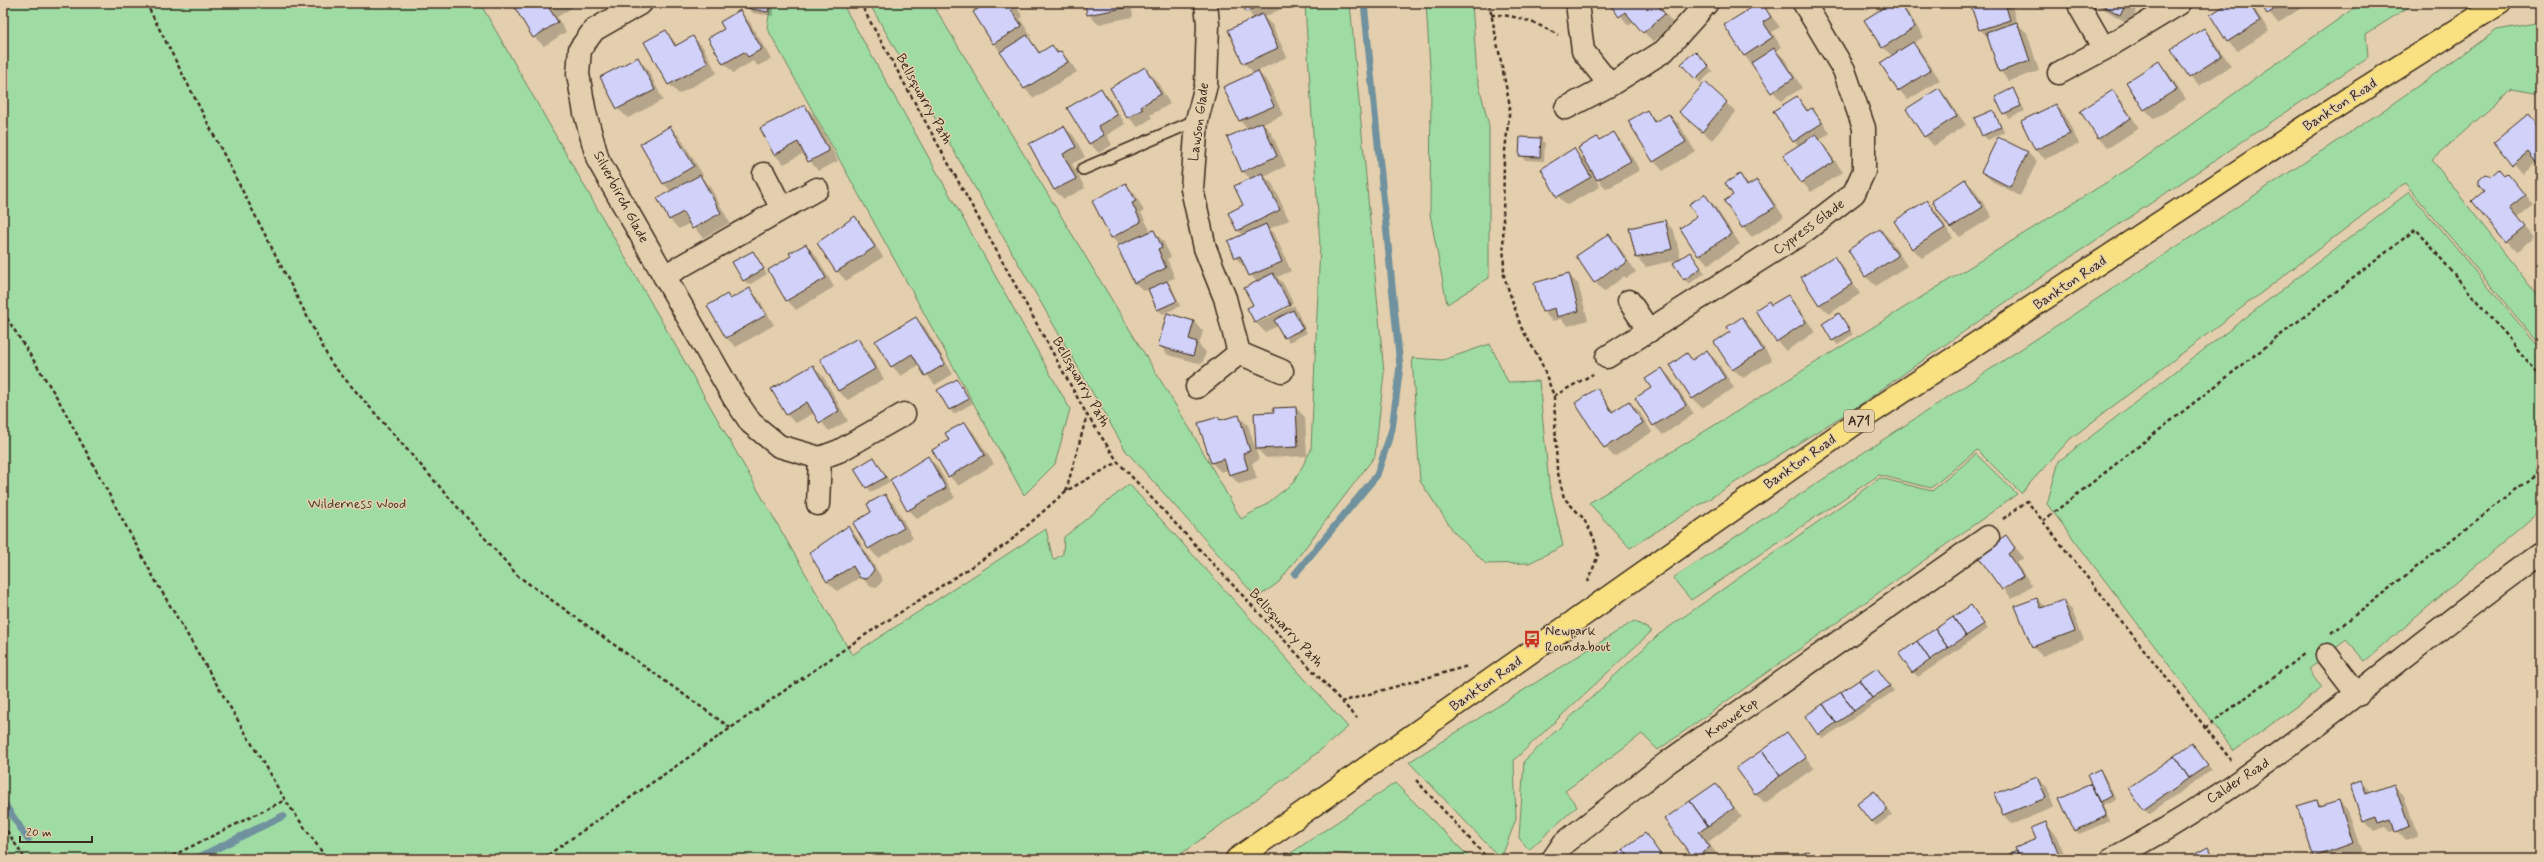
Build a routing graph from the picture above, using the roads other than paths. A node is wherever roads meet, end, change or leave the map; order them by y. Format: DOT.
graph roads {
  1 [pos="1206,3"];
  2 [pos="1577,3"];
  3 [pos="1707,3"];
  4 [pos="1804,3"];
  5 [pos="2180,3"];
  6 [pos="2520,3"];
  7 [pos="2079,5"];
  8 [pos="2498,5"];
  9 [pos="628,6"];
  10 [pos="2104,49"];
  11 [pos="2059,73"];
  12 [pos="1610,85"];
  13 [pos="1566,108"];
  14 [pos="1197,120"];
  15 [pos="1083,168"];
  16 [pos="764,174"];
  17 [pos="817,189"];
  18 [pos="781,207"];
  19 [pos="664,276"];
  20 [pos="1629,301"];
  21 [pos="1649,331"];
  22 [pos="1239,353"];
  23 [pos="1607,357"];
  24 [pos="1282,371"];
  25 [pos="1197,387"];
  26 [pos="904,414"];
  27 [pos="820,458"];
  28 [pos="818,504"];
  29 [pos="1988,537"];
  30 [pos="2541,553"];
  31 [pos="2328,645"];
  32 [pos="2358,695"];
  33 [pos="1243,855"];
  34 [pos="1553,859"];
  35 [pos="2112,859"];
  1 -- 14 [label="street, Lawson Glade"];
  2 -- 12 [label="street"];
  3 -- 12 [label="street"];
  4 -- 21 [label="street, Cypress Glade"];
  5 -- 10 [label="street"];
  6 -- 8 [label="main road, Bankton Road / A71"];
  7 -- 10 [label="street"];
  8 -- 33 [label="main road, Bankton Road / A71"];
  9 -- 19 [label="street, Silverbirch Glade"];
  10 -- 11 [label="street"];
  12 -- 13 [label="street"];
  14 -- 15 [label="lane"];
  14 -- 22 [label="street, Lawson Glade"];
  16 -- 18 [label="street"];
  17 -- 18 [label="street"];
  18 -- 19 [label="street"];
  19 -- 27 [label="street, Silverbirch Glade"];
  20 -- 21 [label="street"];
  21 -- 23 [label="street, Cypress Glade"];
  22 -- 24 [label="street"];
  22 -- 25 [label="street"];
  26 -- 27 [label="street"];
  27 -- 28 [label="street"];
  29 -- 34 [label="street, Knowetop"];
  30 -- 32 [label="street, Calder Road"];
  31 -- 32 [label="street"];
  32 -- 35 [label="street, Calder Road"];
}
